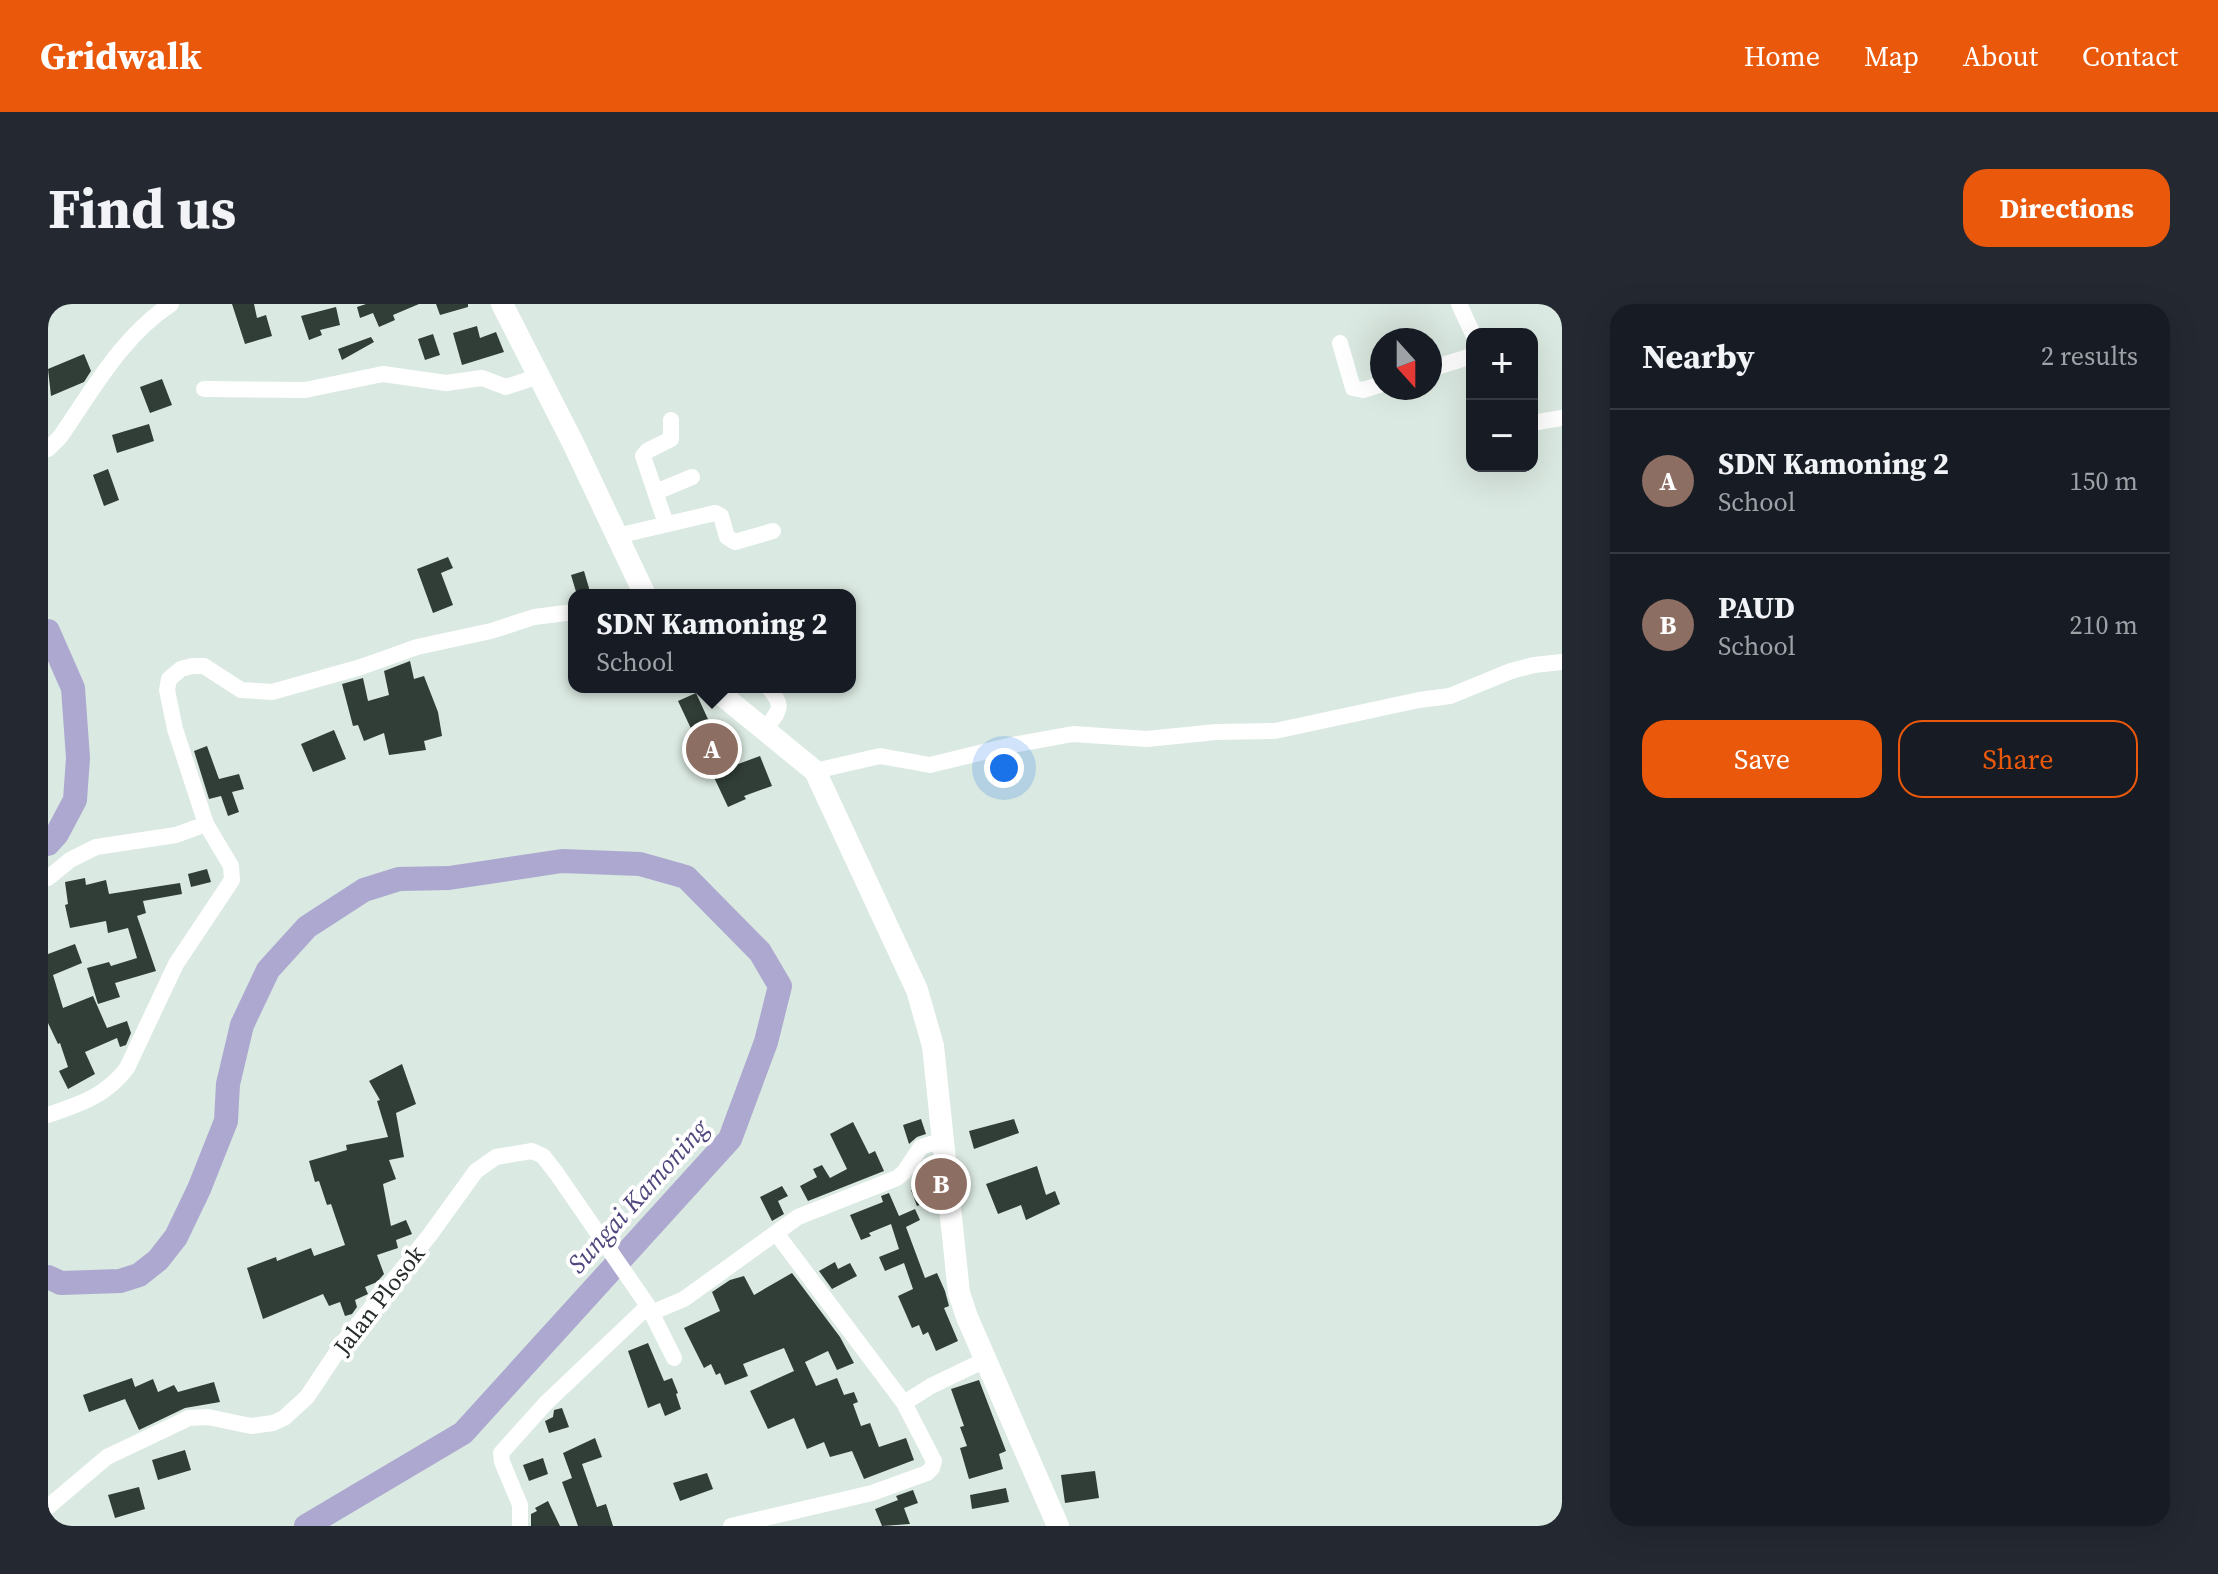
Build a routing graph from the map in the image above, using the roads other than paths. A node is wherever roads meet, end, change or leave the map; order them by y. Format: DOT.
graph roads {
  1 [pos="171,304"];
  2 [pos="502,304"];
  3 [pos="1459,304"];
  4 [pos="1470,328"];
  5 [pos="1340,343"];
  6 [pos="1466,358"];
  7 [pos="1442,365"];
  8 [pos="539,376"];
  9 [pos="1370,388"];
  10 [pos="204,389"];
  11 [pos="1562,418"];
  12 [pos="671,420"];
  13 [pos="1538,422"];
  14 [pos="48,449"];
  15 [pos="692,477"];
  16 [pos="656,492"];
  17 [pos="666,524"];
  18 [pos="773,531"];
  19 [pos="617,536"];
  20 [pos="638,589"];
  21 [pos="568,613"];
  22 [pos="1562,662"];
  23 [pos="719,693"];
  24 [pos="774,693"];
  25 [pos="764,731"];
  26 [pos="815,771"];
  27 [pos="206,824"];
  28 [pos="48,878"];
  29 [pos="48,1115"];
  30 [pos="943,1140"];
  31 [pos="776,1233"];
  32 [pos="650,1310"];
  33 [pos="674,1358"];
  34 [pos="985,1360"];
  35 [pos="904,1403"];
  36 [pos="48,1507"];
  37 [pos="520,1526"];
  38 [pos="731,1526"];
  39 [pos="1058,1526"];
  1 -- 14 [label="street"];
  2 -- 8 [label="main road"];
  3 -- 4 [label="street"];
  5 -- 9 [label="street"];
  6 -- 7 [label="street"];
  8 -- 10 [label="street"];
  8 -- 19 [label="main road"];
  11 -- 13 [label="street"];
  12 -- 16 [label="street"];
  15 -- 16 [label="street"];
  16 -- 17 [label="street"];
  17 -- 18 [label="street"];
  17 -- 19 [label="street"];
  19 -- 20 [label="main road"];
  21 -- 27 [label="street"];
  22 -- 26 [label="street"];
  23 -- 25 [label="main road"];
  24 -- 25 [label="street"];
  25 -- 26 [label="main road"];
  26 -- 30 [label="main road"];
  27 -- 28 [label="street"];
  27 -- 29 [label="street"];
  30 -- 31 [label="street"];
  30 -- 34 [label="main road"];
  31 -- 32 [label="street"];
  31 -- 35 [label="street"];
  32 -- 33 [label="street, Jalan Plosok"];
  32 -- 36 [label="street, Jalan Plosok"];
  32 -- 37 [label="street"];
  34 -- 35 [label="street"];
  34 -- 39 [label="main road"];
  35 -- 38 [label="street"];
}
